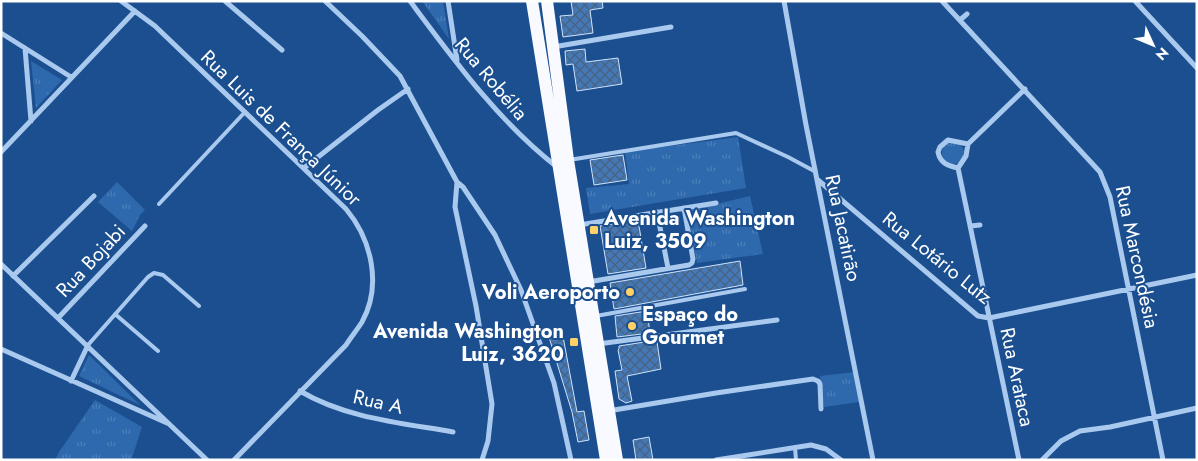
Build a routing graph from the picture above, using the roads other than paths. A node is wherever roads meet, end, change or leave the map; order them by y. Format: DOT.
graph roads {
  1 [pos="122,1"];
  2 [pos="225,1"];
  3 [pos="324,1"];
  4 [pos="410,1"];
  5 [pos="448,1"];
  6 [pos="532,1"];
  7 [pos="547,1"];
  8 [pos="784,1"];
  9 [pos="942,1"];
  10 [pos="1135,1"];
  11 [pos="135,11"];
  12 [pos="967,14"];
  13 [pos="960,20"];
  14 [pos="671,27"];
  15 [pos="1,33"];
  16 [pos="553,47"];
  17 [pos="25,48"];
  18 [pos="282,50"];
  19 [pos="457,62"];
  20 [pos="1197,68"];
  21 [pos="72,78"];
  22 [pos="408,89"];
  23 [pos="1025,89"];
  24 [pos="245,112"];
  25 [pos="31,121"];
  26 [pos="968,144"];
  27 [pos="1,152"];
  28 [pos="563,164"];
  29 [pos="304,168"];
  30 [pos="958,168"];
  31 [pos="816,172"];
  32 [pos="818,180"];
  33 [pos="457,182"];
  34 [pos="94,196"];
  35 [pos="716,203"];
  36 [pos="159,204"];
  37 [pos="684,208"];
  38 [pos="657,212"];
  39 [pos="578,225"];
  40 [pos="980,225"];
  41 [pos="144,226"];
  42 [pos="971,226"];
  43 [pos="1,264"];
  44 [pos="668,268"];
  45 [pos="1197,275"];
  46 [pos="14,276"];
  47 [pos="588,282"];
  48 [pos="746,289"];
  49 [pos="1129,289"];
  50 [pos="199,306"];
  51 [pos="115,314"];
  52 [pos="594,316"];
  53 [pos="59,317"];
  54 [pos="989,318"];
  55 [pos="777,320"];
  56 [pos="598,344"];
  57 [pos="88,345"];
  58 [pos="1,349"];
  59 [pos="158,352"];
  60 [pos="71,381"];
  61 [pos="300,391"];
  62 [pos="1197,408"];
  63 [pos="821,409"];
  64 [pos="608,411"];
  65 [pos="1155,418"];
  66 [pos="172,426"];
  67 [pos="453,432"];
  68 [pos="795,447"];
  69 [pos="207,460"];
  70 [pos="234,460"];
  71 [pos="482,460"];
  72 [pos="571,460"];
  73 [pos="606,460"];
  74 [pos="617,460"];
  75 [pos="716,460"];
  76 [pos="796,460"];
  77 [pos="841,460"];
  78 [pos="874,460"];
  79 [pos="1019,460"];
  80 [pos="1042,460"];
  81 [pos="1163,460"];
  1 -- 11 [label="street, Rua Luis de França Júnior"];
  2 -- 18 [label="street"];
  3 -- 22 [label="street"];
  4 -- 19 [label="street, Rua Robélia"];
  5 -- 19 [label="street"];
  6 -- 28 [label="highway"];
  7 -- 16 [label="highway"];
  8 -- 31 [label="street, Rua Jacatirão"];
  9 -- 13 [label="street, Rua Marcondésia"];
  10 -- 20 [label="street"];
  11 -- 21 [label="street"];
  11 -- 24 [label="street, Rua Luis de França Júnior"];
  12 -- 13 [label="street"];
  13 -- 23 [label="street, Rua Marcondésia"];
  14 -- 16 [label="street"];
  15 -- 17 [label="street"];
  16 -- 28 [label="highway"];
  17 -- 21 [label="street"];
  17 -- 25 [label="street"];
  19 -- 28 [label="street, Rua Robélia"];
  21 -- 25 [label="street"];
  22 -- 29 [label="street"];
  22 -- 33 [label="street"];
  23 -- 26 [label="street"];
  23 -- 49 [label="street, Rua Marcondésia"];
  24 -- 29 [label="street, Rua Luis de França Júnior"];
  24 -- 36 [label="lane"];
  25 -- 27 [label="street"];
  26 -- 30 [label="street"];
  26 -- 30 [label="street"];
  28 -- 31 [label="lane"];
  28 -- 39 [label="highway"];
  28 -- 73 [label="highway"];
  29 -- 61 [label="street, Rua Luis de França Júnior"];
  30 -- 42 [label="street, Rua Arataca"];
  31 -- 32 [label="street, Rua Jacatirão"];
  32 -- 54 [label="street, Rua Lotário Lutz"];
  32 -- 78 [label="street, Rua Jacatirão"];
  33 -- 71 [label="street"];
  33 -- 72 [label="street"];
  34 -- 46 [label="street"];
  35 -- 37 [label="street"];
  37 -- 38 [label="street"];
  37 -- 44 [label="street"];
  38 -- 39 [label="street"];
  38 -- 44 [label="street"];
  39 -- 47 [label="highway"];
  40 -- 42 [label="street"];
  41 -- 53 [label="street, Rua Bojabi"];
  42 -- 54 [label="street, Rua Arataca"];
  43 -- 46 [label="street"];
  44 -- 47 [label="street"];
  45 -- 49 [label="street, Rua Lotário Lutz"];
  46 -- 53 [label="street"];
  47 -- 52 [label="highway"];
  48 -- 52 [label="lane"];
  49 -- 54 [label="street, Rua Lotário Lutz"];
  49 -- 65 [label="street, Rua Marcondésia"];
  50 -- 51 [label="lane"];
  51 -- 57 [label="lane"];
  51 -- 59 [label="lane"];
  52 -- 56 [label="highway"];
  53 -- 57 [label="street"];
  54 -- 79 [label="street, Rua Arataca"];
  55 -- 56 [label="street"];
  56 -- 64 [label="highway"];
  57 -- 60 [label="street"];
  57 -- 66 [label="street"];
  58 -- 60 [label="street"];
  60 -- 66 [label="street"];
  61 -- 67 [label="street, Rua A"];
  61 -- 70 [label="street, Rua Luis de França Júnior"];
  62 -- 65 [label="street"];
  63 -- 64 [label="street"];
  64 -- 74 [label="highway"];
  65 -- 80 [label="street"];
  65 -- 81 [label="street, Rua Marcondésia"];
  66 -- 69 [label="street"];
  68 -- 75 [label="street"];
  68 -- 76 [label="lane"];
  68 -- 77 [label="street"];
}
